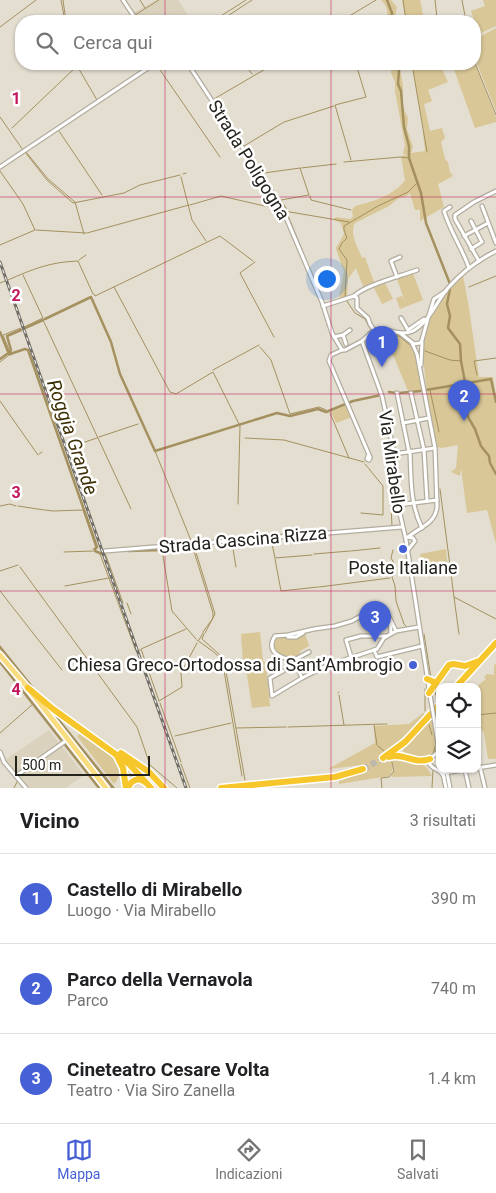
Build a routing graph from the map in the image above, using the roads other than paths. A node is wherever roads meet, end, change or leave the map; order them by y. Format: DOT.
graph roads {
  1 [pos="123,0"];
  2 [pos="133,15"];
  3 [pos="145,70"];
  4 [pos="192,70"];
  5 [pos="0,166"];
  6 [pos="496,191"];
  7 [pos="482,206"];
  8 [pos="450,207"];
  9 [pos="471,221"];
  10 [pos="488,222"];
  11 [pos="476,230"];
  12 [pos="464,236"];
  13 [pos="496,243"];
  14 [pos="471,248"];
  15 [pos="496,251"];
  16 [pos="400,257"];
  17 [pos="479,261"];
  18 [pos="469,268"];
  19 [pos="417,270"];
  20 [pos="397,277"];
  21 [pos="354,297"];
  22 [pos="323,306"];
  23 [pos="428,317"];
  24 [pos="401,318"];
  25 [pos="414,329"];
  26 [pos="350,330"];
  27 [pos="374,330"];
  28 [pos="423,332"];
  29 [pos="399,333"];
  30 [pos="342,335"];
  31 [pos="334,337"];
  32 [pos="362,341"];
  33 [pos="422,341"];
  34 [pos="411,342"];
  35 [pos="346,344"];
  36 [pos="342,350"];
  37 [pos="422,381"];
  38 [pos="397,393"];
  39 [pos="411,393"];
  40 [pos="429,418"];
  41 [pos="417,420"];
  42 [pos="403,423"];
  43 [pos="435,448"];
  44 [pos="424,450"];
  45 [pos="409,452"];
  46 [pos="394,454"];
  47 [pos="370,457"];
  48 [pos="437,500"];
  49 [pos="426,501"];
  50 [pos="413,503"];
  51 [pos="398,505"];
  52 [pos="422,528"];
  53 [pos="381,529"];
  54 [pos="402,529"];
  55 [pos="417,531"];
  56 [pos="414,538"];
  57 [pos="407,540"];
  58 [pos="410,546"];
  59 [pos="105,550"];
  60 [pos="407,553"];
  61 [pos="390,619"];
  62 [pos="419,627"];
  63 [pos="396,631"];
  64 [pos="389,634"];
  65 [pos="496,643"];
  66 [pos="422,646"];
  67 [pos="374,650"];
  68 [pos="310,652"];
  69 [pos="0,655"];
  70 [pos="351,657"];
  71 [pos="294,660"];
  72 [pos="479,662"];
  73 [pos="460,666"];
  74 [pos="282,671"];
  75 [pos="302,678"];
  76 [pos="432,682"];
  77 [pos="459,683"];
  78 [pos="459,683"];
  79 [pos="28,688"];
  80 [pos="429,693"];
  81 [pos="436,708"];
  82 [pos="436,731"];
  83 [pos="67,740"];
  84 [pos="405,742"];
  85 [pos="112,749"];
  86 [pos="0,752"];
  87 [pos="405,758"];
  88 [pos="496,765"];
  89 [pos="436,767"];
  90 [pos="481,768"];
  91 [pos="363,769"];
  92 [pos="441,773"];
  93 [pos="442,773"];
  94 [pos="466,773"];
  95 [pos="480,773"];
  96 [pos="16,776"];
  97 [pos="26,788"];
  98 [pos="106,788"];
  99 [pos="127,788"];
  100 [pos="151,788"];
  101 [pos="156,788"];
  102 [pos="164,788"];
  103 [pos="221,788"];
  104 [pos="446,788"];
  105 [pos="450,788"];
  106 [pos="469,788"];
  107 [pos="484,788"];
  1 -- 2 [label="street"];
  3 -- 5 [label="street"];
  4 -- 22 [label="street, Strada Poligogna"];
  6 -- 12 [label="street"];
  7 -- 10 [label="street"];
  8 -- 18 [label="street"];
  9 -- 11 [label="street"];
  10 -- 11 [label="street"];
  10 -- 13 [label="street"];
  11 -- 12 [label="street"];
  11 -- 14 [label="street"];
  12 -- 14 [label="street"];
  14 -- 17 [label="street"];
  15 -- 17 [label="street"];
  16 -- 20 [label="street"];
  17 -- 18 [label="street"];
  18 -- 23 [label="street"];
  19 -- 20 [label="street"];
  20 -- 21 [label="street"];
  21 -- 22 [label="street"];
  21 -- 27 [label="street"];
  22 -- 31 [label="street, Strada Poligogna"];
  23 -- 25 [label="street"];
  23 -- 28 [label="street"];
  24 -- 25 [label="street"];
  25 -- 28 [label="street"];
  25 -- 29 [label="street"];
  25 -- 34 [label="street"];
  26 -- 30 [label="street"];
  27 -- 29 [label="street"];
  27 -- 32 [label="street"];
  28 -- 33 [label="street"];
  29 -- 34 [label="street"];
  30 -- 31 [label="street"];
  30 -- 35 [label="street"];
  31 -- 36 [label="street, Strada Poligogna"];
  32 -- 36 [label="street"];
  32 -- 46 [label="street, Via Mirabello"];
  33 -- 34 [label="street"];
  33 -- 37 [label="street"];
  34 -- 37 [label="street"];
  36 -- 47 [label="street"];
  37 -- 40 [label="street"];
  38 -- 42 [label="street"];
  39 -- 41 [label="street"];
  40 -- 41 [label="street"];
  40 -- 43 [label="street"];
  41 -- 42 [label="street"];
  41 -- 44 [label="street"];
  42 -- 45 [label="street"];
  43 -- 44 [label="street"];
  43 -- 48 [label="street"];
  44 -- 45 [label="street"];
  44 -- 49 [label="street"];
  45 -- 46 [label="street"];
  45 -- 50 [label="street"];
  46 -- 51 [label="street, Via Mirabello"];
  48 -- 49 [label="street"];
  48 -- 52 [label="street"];
  49 -- 50 [label="street"];
  50 -- 51 [label="street"];
  50 -- 52 [label="street"];
  51 -- 54 [label="street, Via Mirabello"];
  52 -- 55 [label="street"];
  53 -- 54 [label="street, Via Mirabello"];
  53 -- 59 [label="street, Strada Cascina Rizza"];
  54 -- 57 [label="street, Via Mirabello"];
  55 -- 56 [label="street"];
  55 -- 57 [label="street"];
  56 -- 57 [label="street"];
  56 -- 58 [label="street"];
  57 -- 58 [label="street"];
  57 -- 60 [label="street, Via Mirabello"];
  58 -- 60 [label="street"];
  60 -- 62 [label="street, Via Mirabello"];
  61 -- 63 [label="street"];
  61 -- 64 [label="street"];
  61 -- 71 [label="street"];
  62 -- 63 [label="street"];
  62 -- 66 [label="street, Via Mirabello"];
  63 -- 64 [label="street"];
  64 -- 67 [label="street"];
  64 -- 70 [label="street"];
  65 -- 72 [label="highway"];
  66 -- 67 [label="street"];
  66 -- 76 [label="street, Via Mirabello"];
  67 -- 70 [label="street"];
  68 -- 71 [label="street"];
  69 -- 79 [label="main road"];
  70 -- 75 [label="street"];
  71 -- 75 [label="street"];
  72 -- 73 [label="highway"];
  72 -- 77 [label="highway"];
  73 -- 76 [label="highway"];
  73 -- 78 [label="highway"];
  74 -- 75 [label="street"];
  76 -- 80 [label="highway"];
  79 -- 83 [label="main road"];
  79 -- 85 [label="highway"];
  80 -- 82 [label="street, bridge"];
  81 -- 84 [label="highway"];
  83 -- 96 [label="street"];
  83 -- 98 [label="main road"];
  84 -- 87 [label="highway"];
  84 -- 87 [label="highway"];
  85 -- 99 [label="highway"];
  85 -- 100 [label="highway"];
  85 -- 101 [label="highway"];
  85 -- 102 [label="highway"];
  86 -- 96 [label="street"];
  87 -- 89 [label="highway"];
  88 -- 90 [label="street"];
  91 -- 103 [label="highway"];
  92 -- 104 [label="street"];
  93 -- 105 [label="street"];
  94 -- 106 [label="street"];
  95 -- 107 [label="street"];
  96 -- 97 [label="street"];
  99 -- 100 [label="highway"];
}
